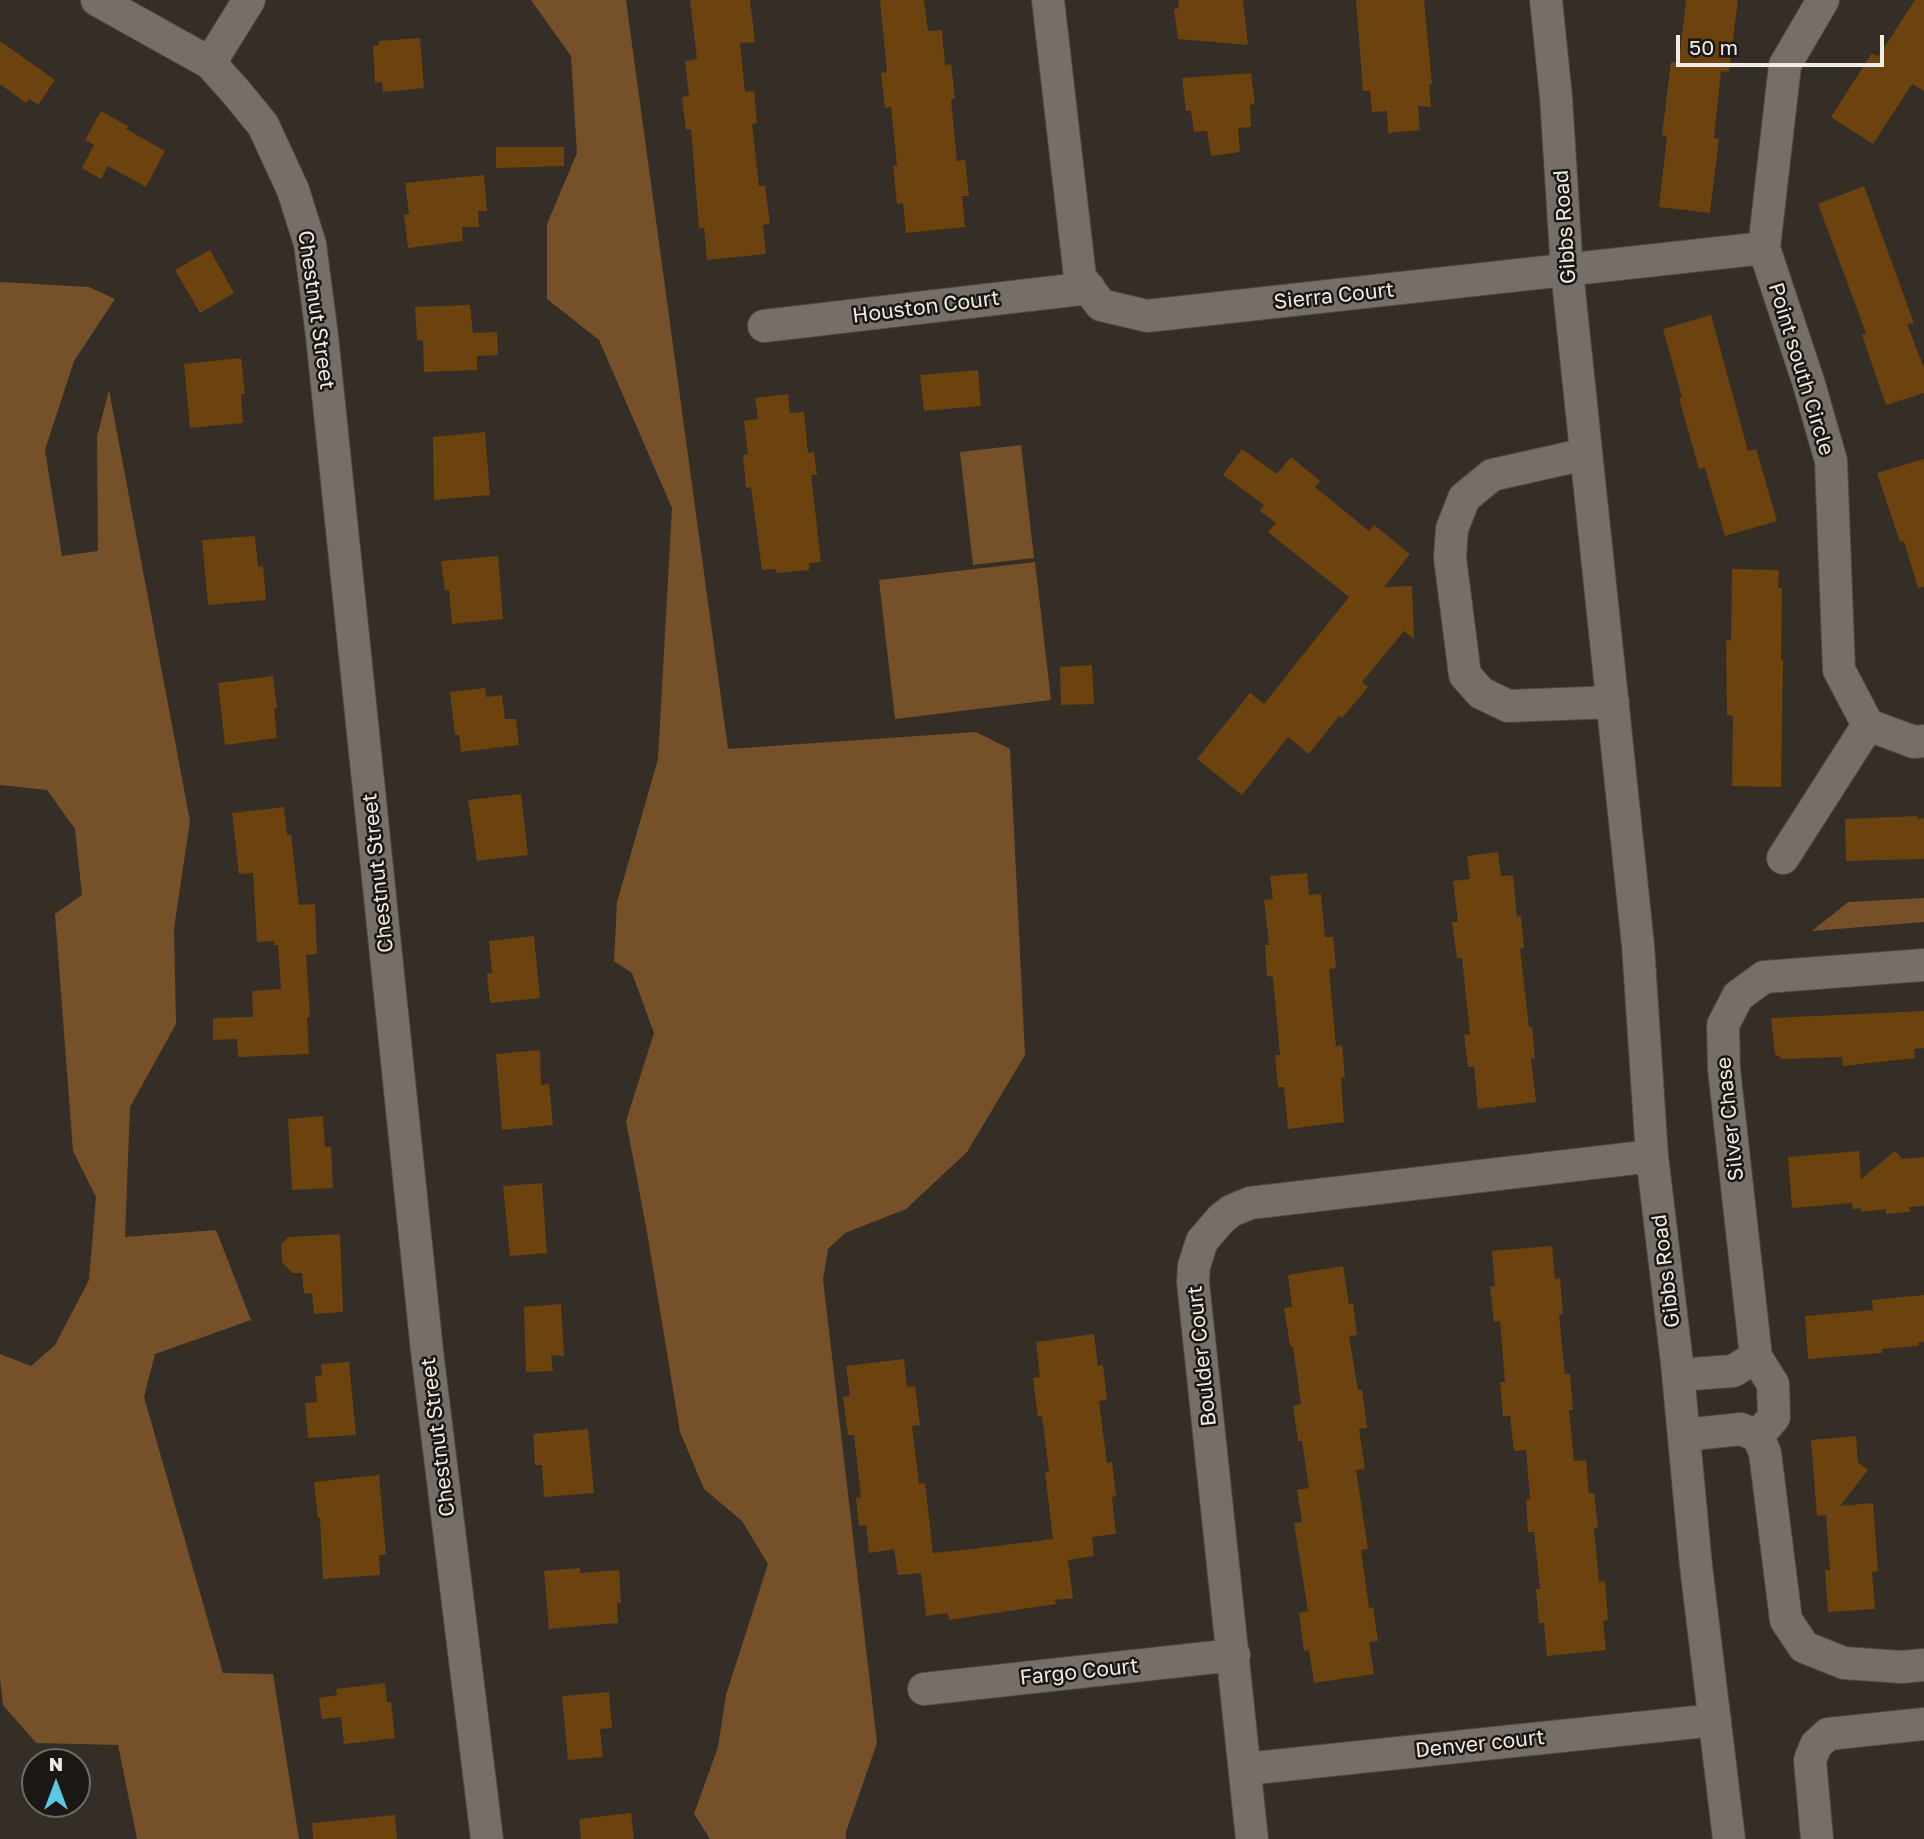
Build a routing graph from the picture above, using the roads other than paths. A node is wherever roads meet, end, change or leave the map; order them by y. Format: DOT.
graph roads {
  1 [pos="97,0"];
  2 [pos="250,0"];
  3 [pos="1048,0"];
  4 [pos="1546,0"];
  5 [pos="1823,0"];
  6 [pos="210,63"];
  7 [pos="1764,248"];
  8 [pos="1567,271"];
  9 [pos="1095,297"];
  10 [pos="764,326"];
  11 [pos="1586,454"];
  12 [pos="1613,702"];
  13 [pos="1868,725"];
  14 [pos="1924,741"];
  15 [pos="1783,858"];
  16 [pos="1924,965"];
  17 [pos="1652,1156"];
  18 [pos="1756,1357"];
  19 [pos="1678,1375"];
  20 [pos="1684,1435"];
  21 [pos="1758,1436"];
  22 [pos="1234,1655"];
  23 [pos="1924,1665"];
  24 [pos="924,1689"];
  25 [pos="1715,1720"];
  26 [pos="1924,1724"];
  27 [pos="1245,1769"];
  28 [pos="487,1839"];
  29 [pos="1252,1839"];
  30 [pos="1729,1839"];
  31 [pos="1817,1839"];
  1 -- 6 [label="street, Chestnut Street"];
  2 -- 6 [label="street"];
  3 -- 9 [label="street"];
  4 -- 8 [label="street, Gibbs Road"];
  5 -- 7 [label="street, Point south Circle"];
  6 -- 28 [label="street, Chestnut Street"];
  7 -- 8 [label="street, Sierra Court"];
  7 -- 13 [label="street, Point south Circle"];
  8 -- 9 [label="street, Sierra Court"];
  8 -- 11 [label="street, Gibbs Road"];
  9 -- 10 [label="street, Houston Court"];
  11 -- 12 [label="street, Gibbs Road"];
  11 -- 12 [label="street"];
  12 -- 17 [label="street, Gibbs Road"];
  13 -- 14 [label="street"];
  13 -- 15 [label="street"];
  16 -- 18 [label="street, Silver Chase"];
  17 -- 19 [label="street, Gibbs Road"];
  17 -- 22 [label="street, Boulder Court"];
  18 -- 19 [label="street"];
  18 -- 21 [label="street"];
  19 -- 20 [label="street, Gibbs Road"];
  20 -- 21 [label="street"];
  20 -- 25 [label="street, Gibbs Road"];
  21 -- 23 [label="street"];
  22 -- 24 [label="street, Fargo Court"];
  22 -- 27 [label="street, Boulder Court"];
  25 -- 27 [label="street, Denver court"];
  25 -- 30 [label="street, Gibbs Road"];
  26 -- 31 [label="street"];
  27 -- 29 [label="street, Boulder Court"];
}
